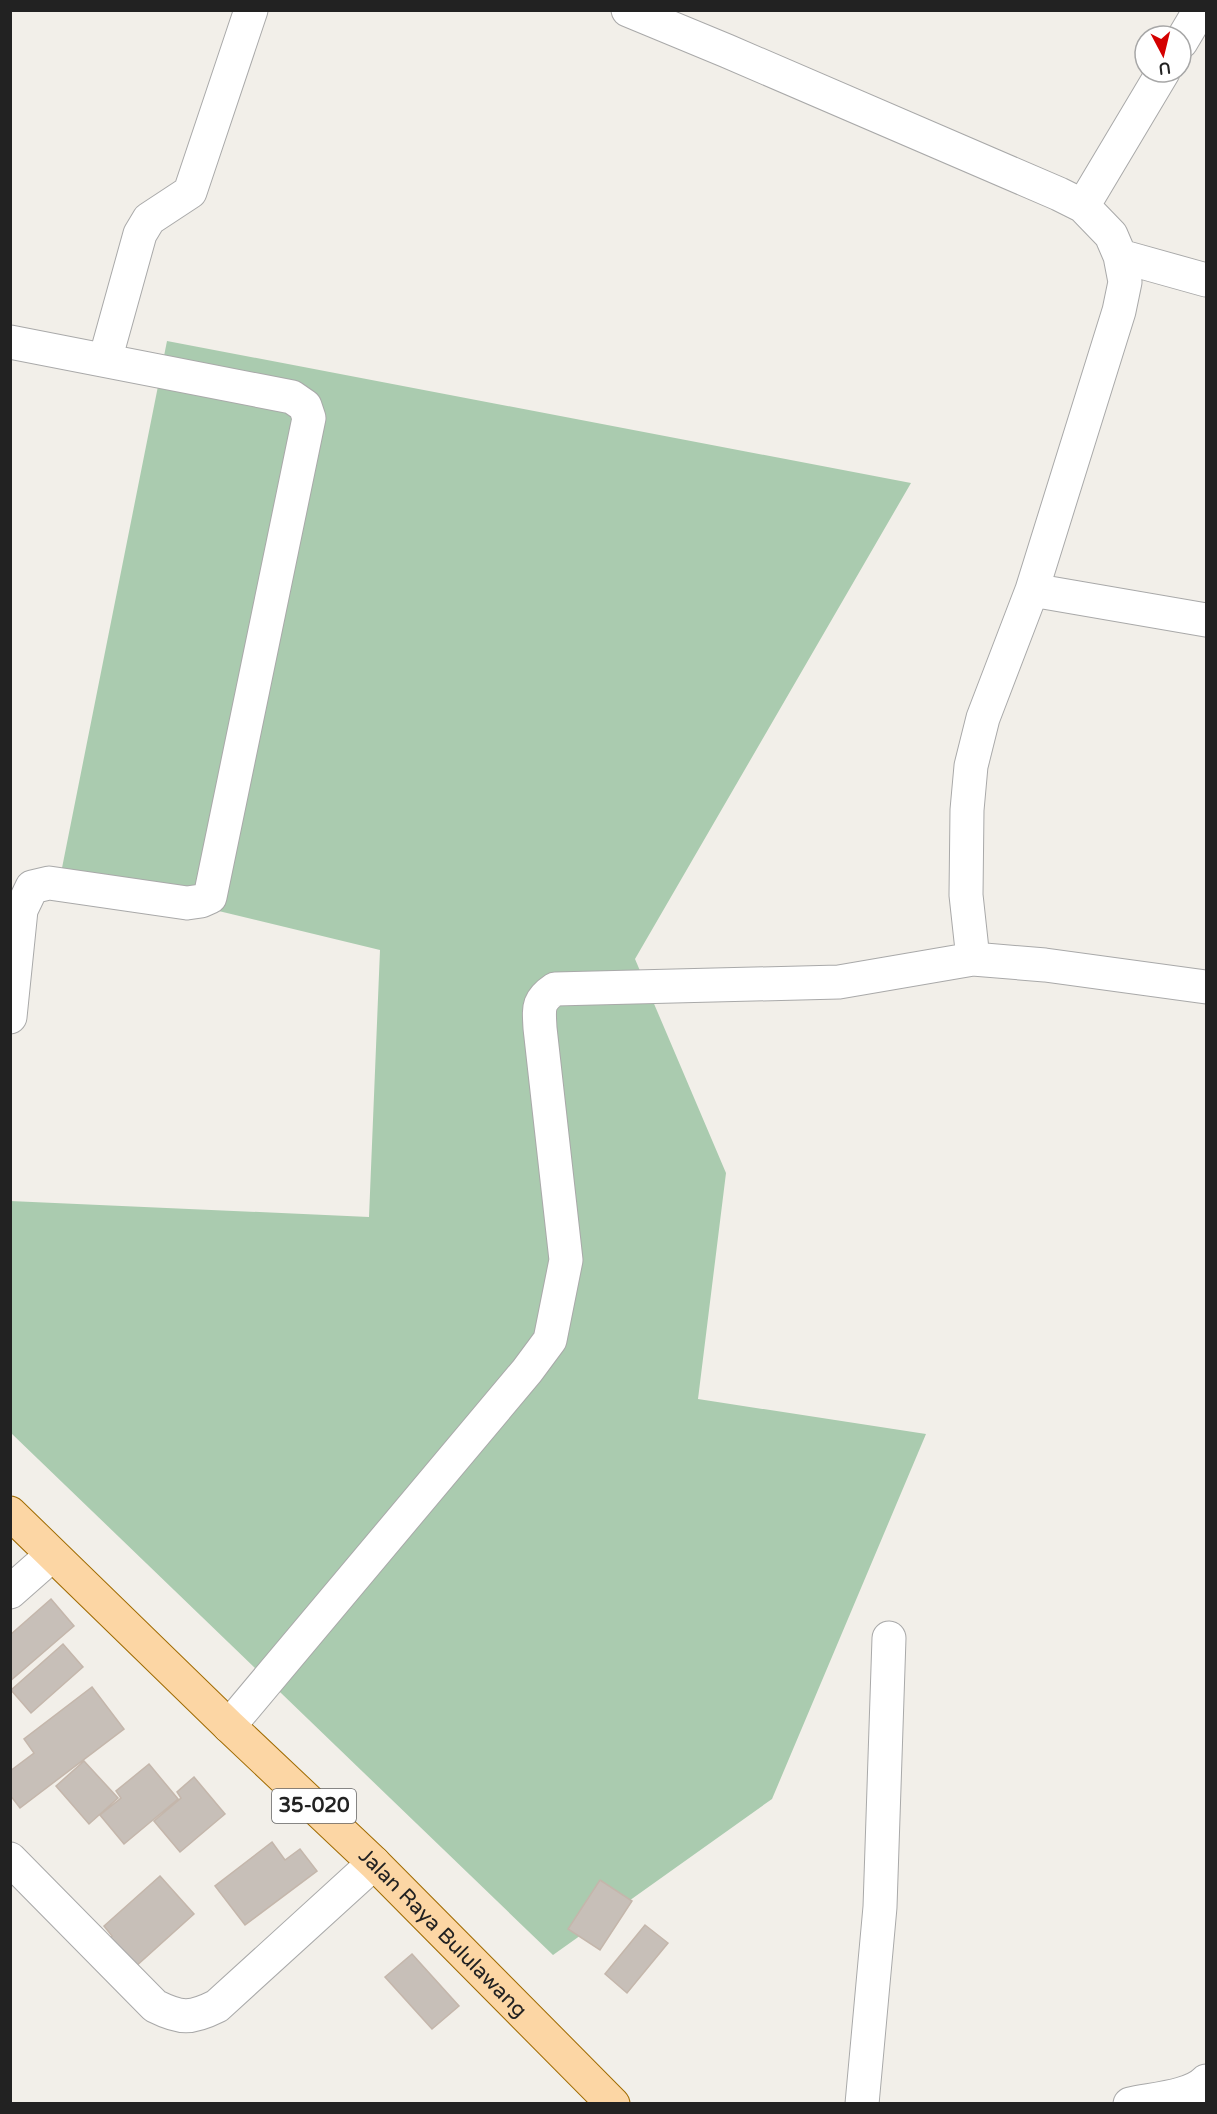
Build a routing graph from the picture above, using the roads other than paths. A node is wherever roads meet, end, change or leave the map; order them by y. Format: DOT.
graph roads {
  1 [pos="251,10"];
  2 [pos="628,10"];
  3 [pos="1200,10"];
  4 [pos="1192,24"];
  5 [pos="1156,84"];
  6 [pos="1083,206"];
  7 [pos="1120,256"];
  8 [pos="1206,280"];
  9 [pos="10,342"];
  10 [pos="105,360"];
  11 [pos="1032,590"];
  12 [pos="1206,620"];
  13 [pos="973,959"];
  14 [pos="1206,987"];
  15 [pos="10,1017"];
  16 [pos="10,1513"];
  17 [pos="52,1555"];
  18 [pos="10,1592"];
  19 [pos="889,1638"];
  20 [pos="229,1726"];
  21 [pos="10,1859"];
  22 [pos="374,1863"];
  23 [pos="1206,2080"];
  24 [pos="614,2103"];
  25 [pos="862,2103"];
  26 [pos="1130,2103"];
  1 -- 10 [label="street"];
  2 -- 6 [label="street"];
  3 -- 4 [label="street"];
  5 -- 6 [label="street"];
  6 -- 7 [label="street"];
  7 -- 8 [label="street"];
  7 -- 11 [label="street"];
  9 -- 10 [label="street"];
  10 -- 15 [label="street"];
  11 -- 12 [label="street"];
  11 -- 13 [label="street"];
  13 -- 14 [label="street"];
  13 -- 20 [label="street"];
  16 -- 17 [label="main road, Jalan Raya Bululawang / 35-020"];
  17 -- 18 [label="street"];
  17 -- 20 [label="main road, Jalan Raya Bululawang / 35-020"];
  19 -- 25 [label="street"];
  20 -- 22 [label="main road, Jalan Raya Bululawang / 35-020"];
  21 -- 22 [label="street"];
  22 -- 24 [label="main road, Jalan Raya Bululawang / 35-020"];
  23 -- 26 [label="street"];
}
